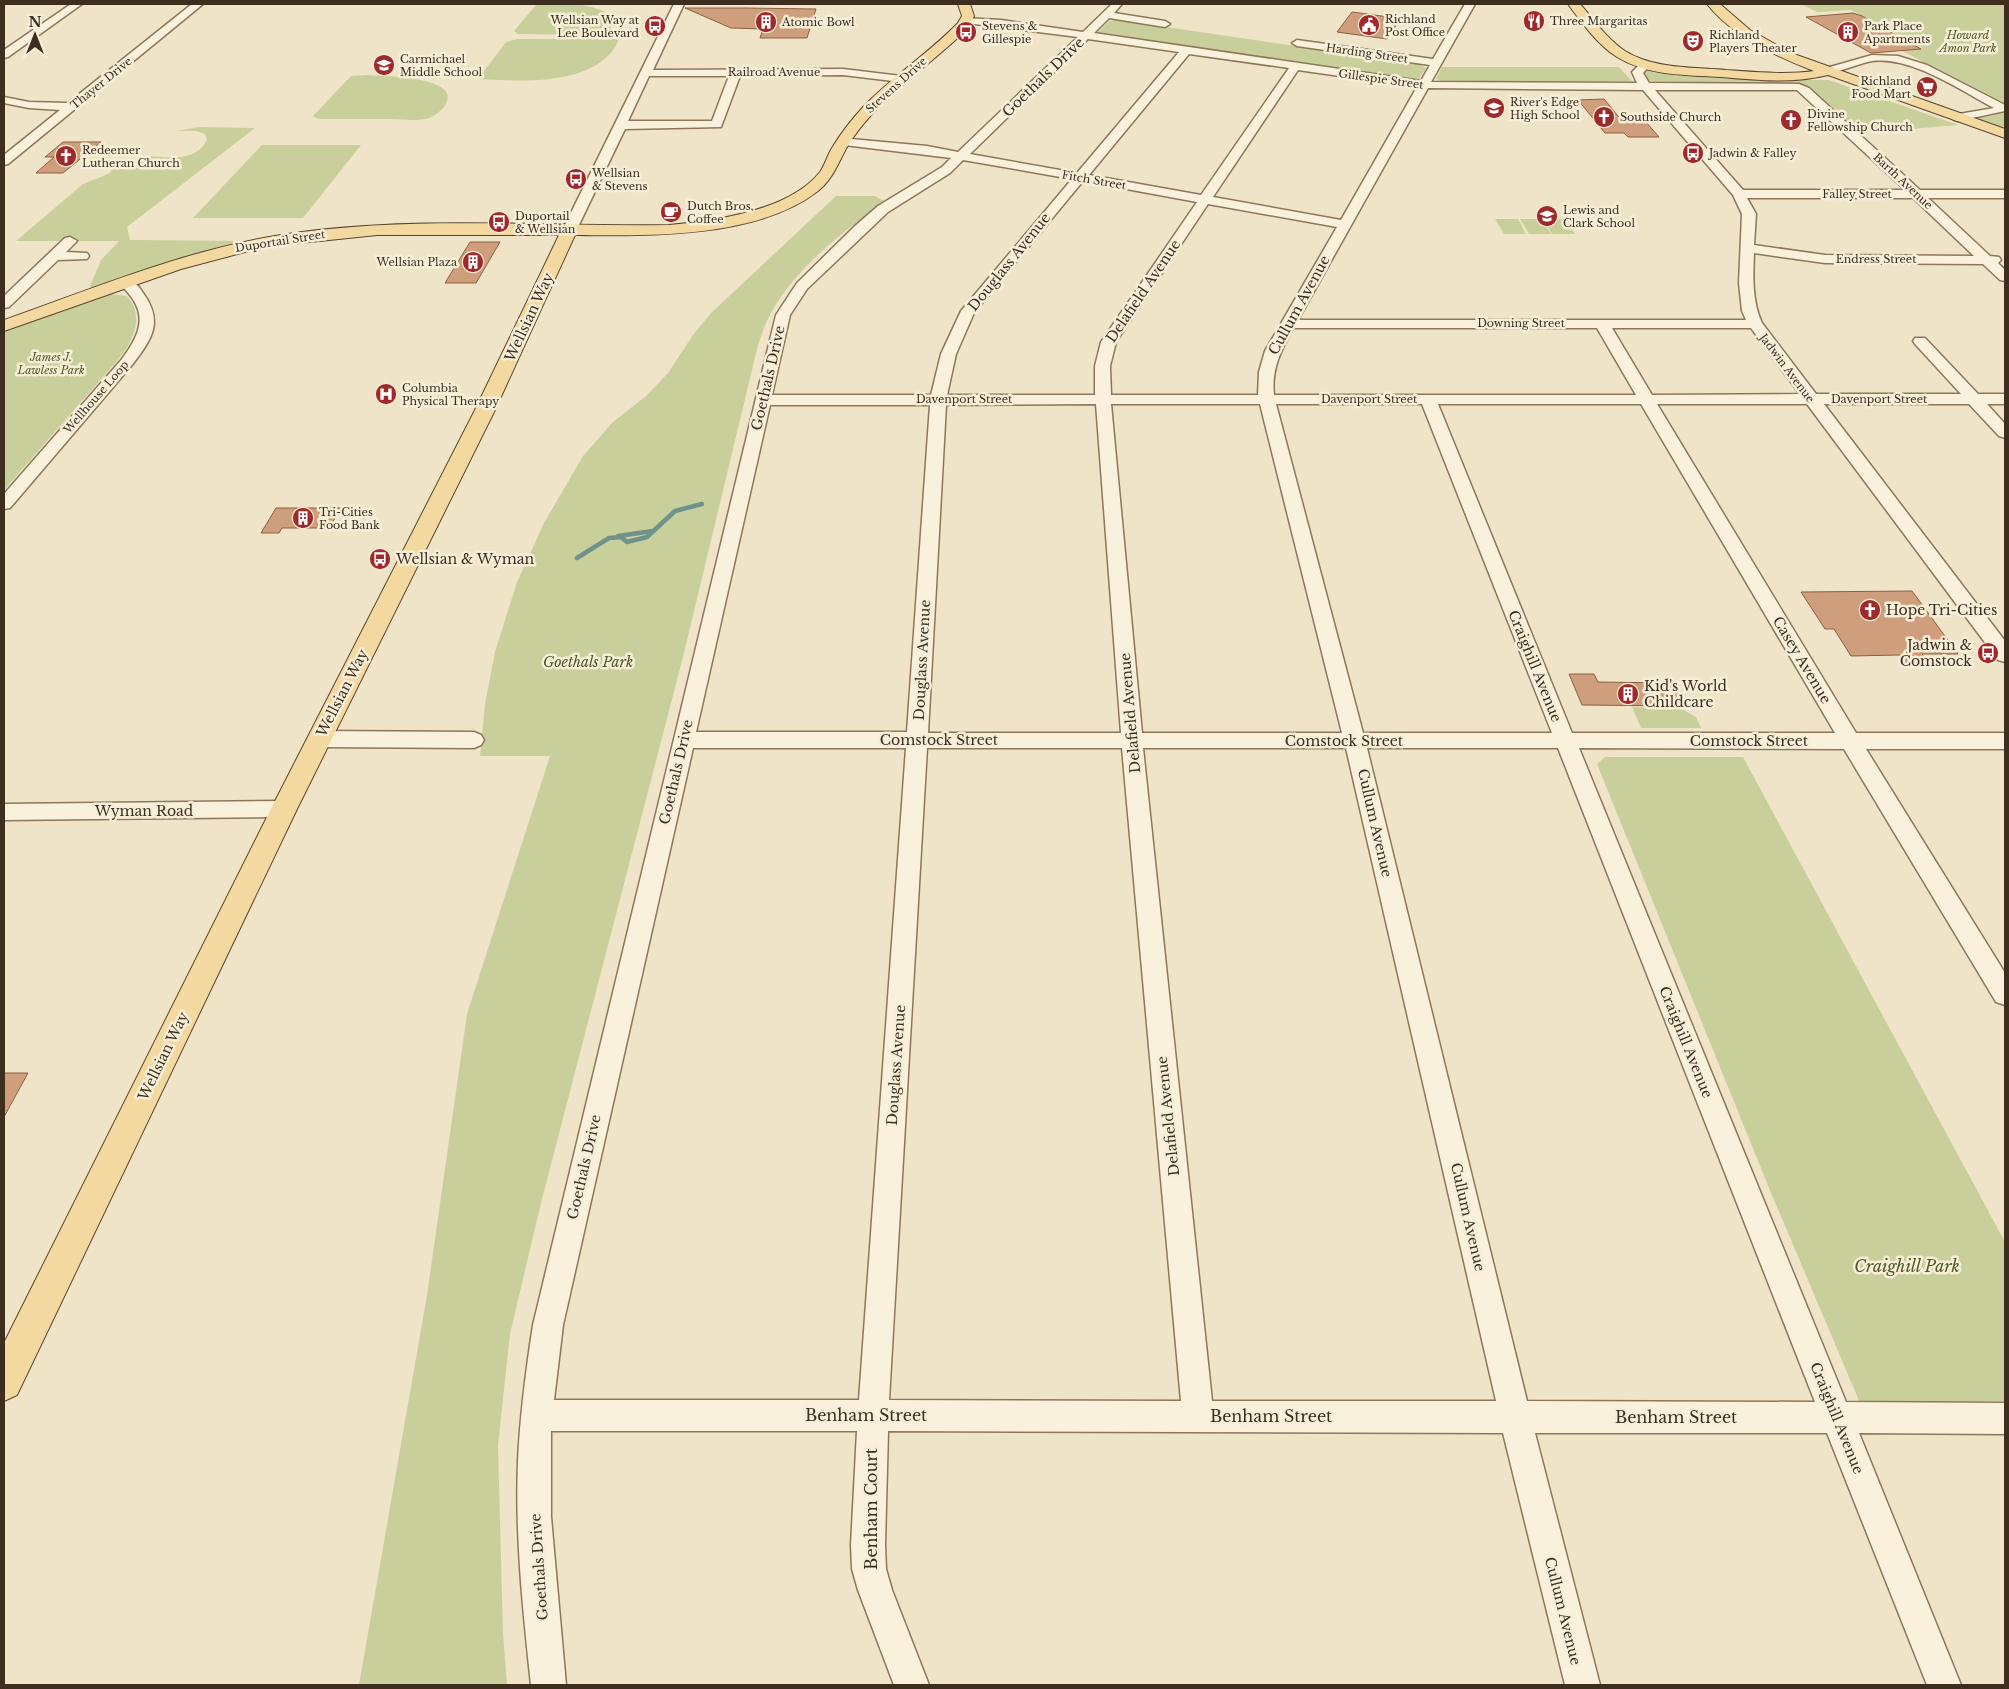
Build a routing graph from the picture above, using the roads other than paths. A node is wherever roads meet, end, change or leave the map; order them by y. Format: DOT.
graph roads {
  1 [pos="77,4"];
  2 [pos="198,4"];
  3 [pos="680,4"];
  4 [pos="964,4"];
  5 [pos="1117,4"];
  6 [pos="1470,4"];
  7 [pos="1574,4"];
  8 [pos="1713,4"];
  9 [pos="1107,15"];
  10 [pos="967,20"];
  11 [pos="1165,24"];
  12 [pos="1086,36"];
  13 [pos="4,40"];
  14 [pos="26,40"];
  15 [pos="1297,43"];
  16 [pos="1187,50"];
  17 [pos="4,55"];
  18 [pos="1436,63"];
  19 [pos="1646,64"];
  20 [pos="1295,67"];
  21 [pos="1827,71"];
  22 [pos="735,72"];
  23 [pos="647,73"];
  24 [pos="901,79"];
  25 [pos="1798,82"];
  26 [pos="1424,85"];
  27 [pos="1645,86"];
  28 [pos="1874,88"];
  29 [pos="4,100"];
  30 [pos="71,107"];
  31 [pos="1958,118"];
  32 [pos="620,125"];
  33 [pos="2005,134"];
  34 [pos="844,140"];
  35 [pos="7,156"];
  36 [pos="962,156"];
  37 [pos="1079,177"];
  38 [pos="1739,194"];
  39 [pos="1916,194"];
  40 [pos="2005,194"];
  41 [pos="1205,200"];
  42 [pos="1344,224"];
  43 [pos="569,231"];
  44 [pos="70,241"];
  45 [pos="1748,248"];
  46 [pos="55,256"];
  47 [pos="82,256"];
  48 [pos="1986,260"];
  49 [pos="2005,260"];
  50 [pos="2005,277"];
  51 [pos="126,282"];
  52 [pos="4,304"];
  53 [pos="1288,324"];
  54 [pos="1601,324"];
  55 [pos="1755,324"];
  56 [pos="4,326"];
  57 [pos="1920,342"];
  58 [pos="938,399"];
  59 [pos="1103,399"];
  60 [pos="1266,399"];
  61 [pos="1428,399"];
  62 [pos="1645,399"];
  63 [pos="1811,399"];
  64 [pos="1974,399"];
  65 [pos="2005,399"];
  66 [pos="763,400"];
  67 [pos="2005,433"];
  68 [pos="4,504"];
  69 [pos="2005,654"];
  70 [pos="319,740"];
  71 [pos="474,740"];
  72 [pos="683,740"];
  73 [pos="917,740"];
  74 [pos="1132,740"];
  75 [pos="1355,741"];
  76 [pos="1565,741"];
  77 [pos="1851,741"];
  78 [pos="2005,741"];
  79 [pos="284,809"];
  80 [pos="4,812"];
  81 [pos="2005,994"];
  82 [pos="4,1382"];
  83 [pos="537,1415"];
  84 [pos="873,1415"];
  85 [pos="1198,1416"];
  86 [pos="1515,1417"];
  87 [pos="1836,1418"];
  88 [pos="2005,1418"];
  89 [pos="548,1685"];
  90 [pos="911,1685"];
  91 [pos="1582,1685"];
  92 [pos="1944,1685"];
  1 -- 14 [label="street"];
  2 -- 30 [label="street, Thayer Drive"];
  3 -- 23 [label="street, Wellsian Way"];
  4 -- 10 [label="main road"];
  5 -- 9 [label="street, Goethals Drive"];
  6 -- 18 [label="street, Cullum Avenue"];
  7 -- 19 [label="main road"];
  8 -- 21 [label="main road"];
  9 -- 11 [label="street"];
  9 -- 12 [label="street, Goethals Drive"];
  10 -- 12 [label="street, Gillespie Street"];
  10 -- 24 [label="main road, Stevens Drive"];
  12 -- 16 [label="street, Gillespie Street"];
  12 -- 36 [label="street, Goethals Drive"];
  13 -- 14 [label="street"];
  14 -- 17 [label="street"];
  15 -- 18 [label="street, Harding Street"];
  16 -- 20 [label="street, Gillespie Street"];
  16 -- 37 [label="street, Douglass Avenue"];
  18 -- 26 [label="street, Cullum Avenue"];
  19 -- 25 [label="main road"];
  19 -- 27 [label="street"];
  20 -- 26 [label="street, Gillespie Street"];
  20 -- 41 [label="street, Delafield Avenue"];
  21 -- 25 [label="main road"];
  21 -- 28 [label="main road"];
  21 -- 31 [label="street"];
  22 -- 23 [label="street, Railroad Avenue"];
  22 -- 24 [label="street, Railroad Avenue"];
  22 -- 32 [label="street"];
  23 -- 32 [label="street, Wellsian Way"];
  24 -- 34 [label="main road, Stevens Drive"];
  25 -- 27 [label="street, Gillespie Street"];
  25 -- 28 [label="main road"];
  25 -- 39 [label="street, Barth Avenue"];
  26 -- 27 [label="street, Gillespie Street"];
  26 -- 42 [label="street, Cullum Avenue"];
  27 -- 38 [label="street, Jadwin Avenue"];
  28 -- 31 [label="main road"];
  29 -- 30 [label="street"];
  30 -- 35 [label="street, Thayer Drive"];
  31 -- 33 [label="main road"];
  32 -- 43 [label="street, Wellsian Way"];
  34 -- 36 [label="street, Fitch Street"];
  34 -- 43 [label="main road, Stevens Drive"];
  36 -- 37 [label="street, Fitch Street"];
  36 -- 66 [label="street, Goethals Drive"];
  37 -- 41 [label="street, Fitch Street"];
  37 -- 58 [label="street, Douglass Avenue"];
  38 -- 39 [label="street, Falley Street"];
  38 -- 45 [label="street, Jadwin Avenue"];
  39 -- 40 [label="street, Falley Street"];
  39 -- 48 [label="street, Barth Avenue"];
  41 -- 42 [label="street, Fitch Street"];
  41 -- 59 [label="street, Delafield Avenue"];
  42 -- 53 [label="street, Cullum Avenue"];
  43 -- 51 [label="main road, Duportail Street"];
  43 -- 70 [label="main road, Wellsian Way"];
  44 -- 46 [label="street"];
  45 -- 48 [label="street, Endress Street"];
  45 -- 55 [label="street, Jadwin Avenue"];
  46 -- 47 [label="street"];
  46 -- 52 [label="street"];
  48 -- 49 [label="street, Endress Street"];
  48 -- 50 [label="street, Barth Avenue"];
  51 -- 56 [label="main road, Duportail Street"];
  51 -- 68 [label="street, Wellhouse Loop"];
  53 -- 54 [label="street, Downing Street"];
  53 -- 60 [label="street, Cullum Avenue"];
  54 -- 55 [label="street, Downing Street"];
  54 -- 62 [label="street, Casey Avenue"];
  55 -- 63 [label="street, Jadwin Avenue"];
  57 -- 64 [label="street"];
  58 -- 59 [label="street, Davenport Street"];
  58 -- 66 [label="street, Davenport Street"];
  58 -- 73 [label="street, Douglass Avenue"];
  59 -- 60 [label="street, Davenport Street"];
  59 -- 74 [label="street, Delafield Avenue"];
  60 -- 61 [label="street, Davenport Street"];
  60 -- 75 [label="street, Cullum Avenue"];
  61 -- 62 [label="street, Davenport Street"];
  61 -- 76 [label="street, Craighill Avenue"];
  62 -- 63 [label="street, Davenport Street"];
  62 -- 77 [label="street, Casey Avenue"];
  63 -- 64 [label="street, Davenport Street"];
  63 -- 69 [label="street, Jadwin Avenue"];
  64 -- 65 [label="street, Davenport Street"];
  64 -- 67 [label="street"];
  66 -- 72 [label="street, Goethals Drive"];
  70 -- 71 [label="street"];
  70 -- 79 [label="main road, Wellsian Way"];
  72 -- 73 [label="street, Comstock Street"];
  72 -- 83 [label="street, Goethals Drive"];
  73 -- 74 [label="street, Comstock Street"];
  73 -- 84 [label="street, Douglass Avenue"];
  74 -- 75 [label="street, Comstock Street"];
  74 -- 85 [label="street, Delafield Avenue"];
  75 -- 76 [label="street, Comstock Street"];
  75 -- 86 [label="street, Cullum Avenue"];
  76 -- 77 [label="street, Comstock Street"];
  76 -- 87 [label="street, Craighill Avenue"];
  77 -- 78 [label="street, Comstock Street"];
  77 -- 81 [label="street, Casey Avenue"];
  79 -- 80 [label="street, Wyman Road"];
  79 -- 82 [label="main road, Wellsian Way"];
  83 -- 84 [label="street, Benham Street"];
  83 -- 89 [label="street, Goethals Drive"];
  84 -- 85 [label="street, Benham Street"];
  84 -- 90 [label="street, Benham Court"];
  85 -- 86 [label="street, Benham Street"];
  86 -- 87 [label="street, Benham Street"];
  86 -- 91 [label="street, Cullum Avenue"];
  87 -- 88 [label="street, Benham Street"];
  87 -- 92 [label="street, Craighill Avenue"];
}
